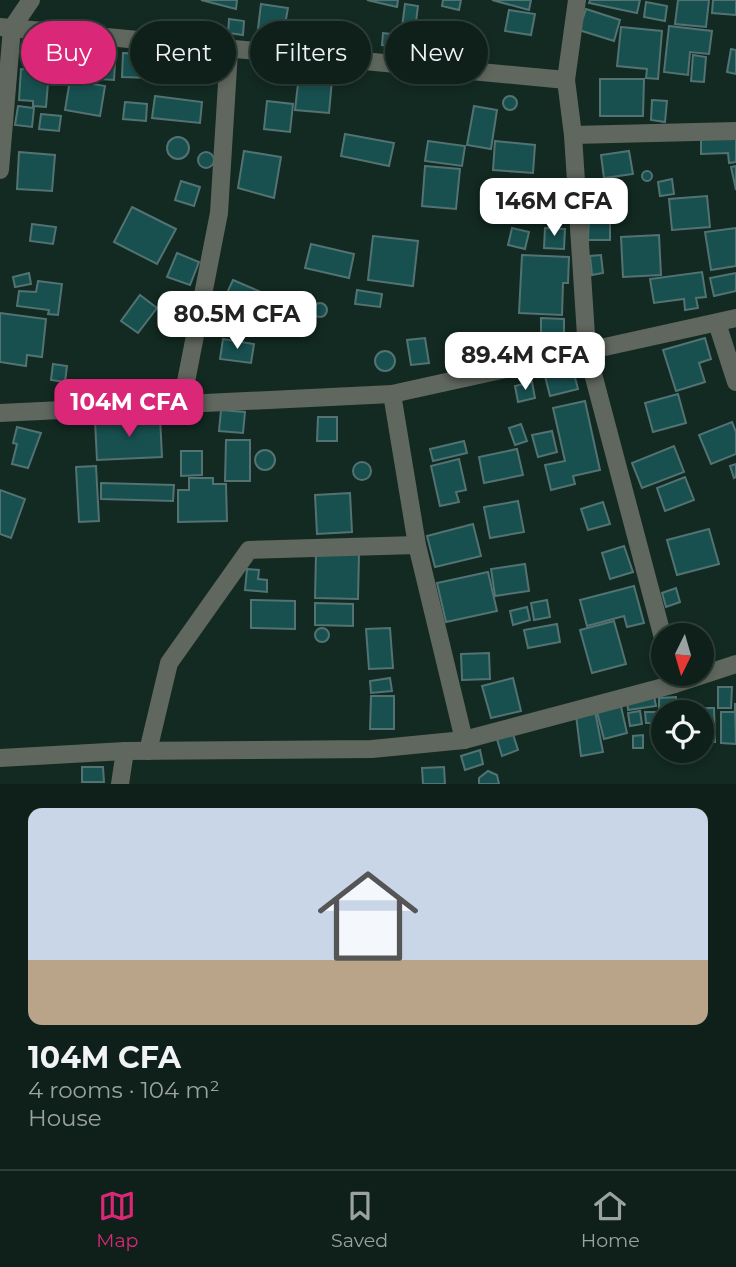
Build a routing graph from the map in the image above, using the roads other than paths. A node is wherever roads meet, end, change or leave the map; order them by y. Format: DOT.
graph roads {
  1 [pos="31,0"];
  2 [pos="577,0"];
  3 [pos="6,28"];
  4 [pos="130,41"];
  5 [pos="236,52"];
  6 [pos="566,80"];
  7 [pos="227,84"];
  8 [pos="736,131"];
  9 [pos="573,135"];
  10 [pos="0,170"];
  11 [pos="736,318"];
  12 [pos="717,323"];
  13 [pos="587,351"];
  14 [pos="736,382"];
  15 [pos="391,394"];
  16 [pos="182,402"];
  17 [pos="0,413"];
  18 [pos="417,545"];
  19 [pos="659,623"];
  20 [pos="736,664"];
  21 [pos="714,669"];
  22 [pos="651,686"];
  23 [pos="464,740"];
  24 [pos="125,751"];
  25 [pos="148,751"];
  26 [pos="0,758"];
  27 [pos="120,784"];
  1 -- 3 [label="street"];
  2 -- 6 [label="street"];
  3 -- 4 [label="street"];
  3 -- 10 [label="street"];
  5 -- 6 [label="street"];
  6 -- 9 [label="street"];
  7 -- 16 [label="street"];
  8 -- 9 [label="street"];
  9 -- 13 [label="street"];
  11 -- 12 [label="street"];
  12 -- 13 [label="street"];
  12 -- 14 [label="street"];
  13 -- 15 [label="street"];
  13 -- 19 [label="street"];
  15 -- 16 [label="street"];
  15 -- 18 [label="street"];
  16 -- 17 [label="street"];
  18 -- 23 [label="street"];
  18 -- 25 [label="street"];
  20 -- 21 [label="street"];
  22 -- 23 [label="street"];
  23 -- 25 [label="street"];
  24 -- 25 [label="street"];
  24 -- 26 [label="street"];
  24 -- 27 [label="street"];
}
